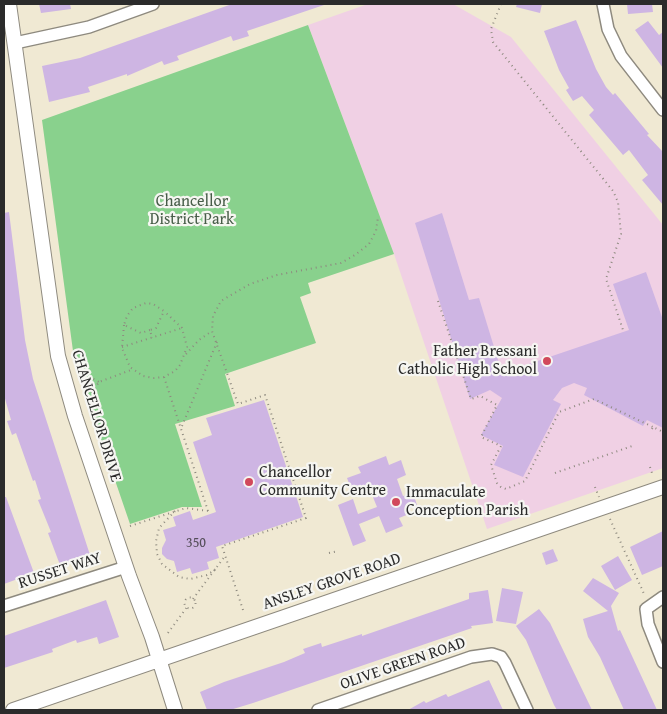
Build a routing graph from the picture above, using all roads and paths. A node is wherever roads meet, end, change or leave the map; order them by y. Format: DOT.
graph roads {
  1 [pos="10,4"];
  2 [pos="153,4"];
  3 [pos="501,4"];
  4 [pos="603,4"];
  5 [pos="15,43"];
  6 [pos="663,110"];
  7 [pos="378,217"];
  8 [pos="438,301"];
  9 [pos="164,311"];
  10 [pos="124,325"];
  11 [pos="182,328"];
  12 [pos="150,330"];
  13 [pos="623,330"];
  14 [pos="212,331"];
  15 [pos="152,338"];
  16 [pos="216,342"];
  17 [pos="122,348"];
  18 [pos="186,354"];
  19 [pos="76,369"];
  20 [pos="132,370"];
  21 [pos="164,377"];
  22 [pos="99,382"];
  23 [pos="86,401"];
  24 [pos="181,427"];
  25 [pos="663,432"];
  26 [pos="635,444"];
  27 [pos="650,467"];
  28 [pos="555,473"];
  29 [pos="652,474"];
  30 [pos="595,487"];
  31 [pos="663,487"];
  32 [pos="600,498"];
  33 [pos="174,511"];
  34 [pos="610,519"];
  35 [pos="130,526"];
  36 [pos="338,551"];
  37 [pos="329,553"];
  38 [pos="225,556"];
  39 [pos="126,567"];
  40 [pos="216,569"];
  41 [pos="645,596"];
  42 [pos="663,597"];
  43 [pos="194,599"];
  44 [pos="4,606"];
  45 [pos="187,607"];
  46 [pos="243,610"];
  47 [pos="168,632"];
  48 [pos="159,660"];
  49 [pos="663,662"];
  50 [pos="13,710"];
  51 [pos="174,710"];
  52 [pos="321,710"];
  53 [pos="527,710"];
  1 -- 5 [label="street, CHANCELLOR DRIVE"];
  2 -- 5 [label="street"];
  3 -- 13 [label="path"];
  4 -- 6 [label="street"];
  5 -- 39 [label="street, CHANCELLOR DRIVE"];
  7 -- 14 [label="path"];
  8 -- 25 [label="path"];
  9 -- 10 [label="path"];
  9 -- 11 [label="path"];
  9 -- 12 [label="path"];
  10 -- 12 [label="path"];
  10 -- 17 [label="path"];
  11 -- 15 [label="path"];
  11 -- 18 [label="path"];
  12 -- 15 [label="path"];
  14 -- 16 [label="path"];
  14 -- 18 [label="path"];
  15 -- 17 [label="path"];
  16 -- 24 [label="path"];
  16 -- 38 [label="path"];
  17 -- 20 [label="path"];
  18 -- 21 [label="path"];
  19 -- 22 [label="path"];
  20 -- 21 [label="path"];
  20 -- 22 [label="path"];
  21 -- 24 [label="path"];
  22 -- 23 [label="path"];
  24 -- 33 [label="path"];
  26 -- 28 [label="path"];
  27 -- 29 [label="path"];
  30 -- 32 [label="path"];
  31 -- 48 [label="street, ANSLEY GROVE ROAD"];
  33 -- 35 [label="path"];
  33 -- 40 [label="path"];
  34 -- 41 [label="path"];
  36 -- 37 [label="path"];
  38 -- 40 [label="path"];
  38 -- 46 [label="path"];
  39 -- 44 [label="street, RUSSET WAY"];
  39 -- 48 [label="street, CHANCELLOR DRIVE"];
  40 -- 43 [label="path"];
  42 -- 49 [label="street"];
  43 -- 45 [label="path"];
  43 -- 45 [label="path"];
  45 -- 47 [label="path"];
  48 -- 50 [label="street, ANSLEY GROVE ROAD"];
  48 -- 51 [label="street, CHANCELLOR DRIVE"];
  52 -- 53 [label="street, OLIVE GREEN ROAD"];
}
